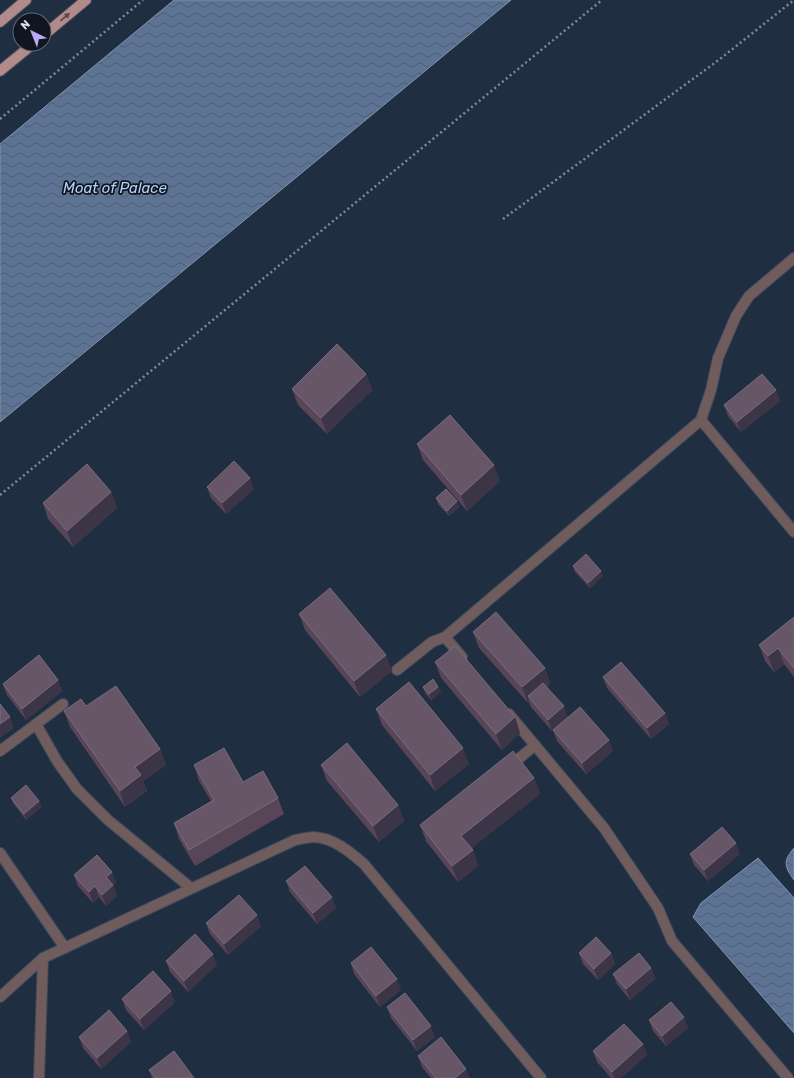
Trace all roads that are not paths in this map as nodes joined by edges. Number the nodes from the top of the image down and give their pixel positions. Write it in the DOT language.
graph roads {
  1 [pos="26,0"];
  2 [pos="86,0"];
  3 [pos="0,22"];
  4 [pos="52,28"];
  5 [pos="23,52"];
  6 [pos="0,71"];
  7 [pos="794,258"];
  8 [pos="700,420"];
  9 [pos="794,532"];
  10 [pos="445,636"];
  11 [pos="470,667"];
  12 [pos="397,670"];
  13 [pos="63,704"];
  14 [pos="505,709"];
  15 [pos="36,724"];
  16 [pos="535,746"];
  17 [pos="0,751"];
  18 [pos="499,774"];
  19 [pos="0,853"];
  20 [pos="191,888"];
  21 [pos="65,948"];
  22 [pos="43,958"];
  23 [pos="0,997"];
  24 [pos="39,1078"];
  25 [pos="541,1078"];
  26 [pos="788,1078"];
  1 -- 3 [label="main road"];
  4 -- 2 [label="main road, one-way"];
  5 -- 6 [label="main road"];
  7 -- 8 [label="street"];
  8 -- 9 [label="street"];
  8 -- 10 [label="street"];
  10 -- 11 [label="street"];
  10 -- 12 [label="street"];
  13 -- 15 [label="street"];
  14 -- 16 [label="street"];
  15 -- 17 [label="street"];
  15 -- 20 [label="street"];
  16 -- 18 [label="street"];
  16 -- 26 [label="street"];
  19 -- 21 [label="street"];
  20 -- 21 [label="street"];
  20 -- 25 [label="street"];
  21 -- 22 [label="street"];
  22 -- 23 [label="street"];
  22 -- 24 [label="street"];
}
